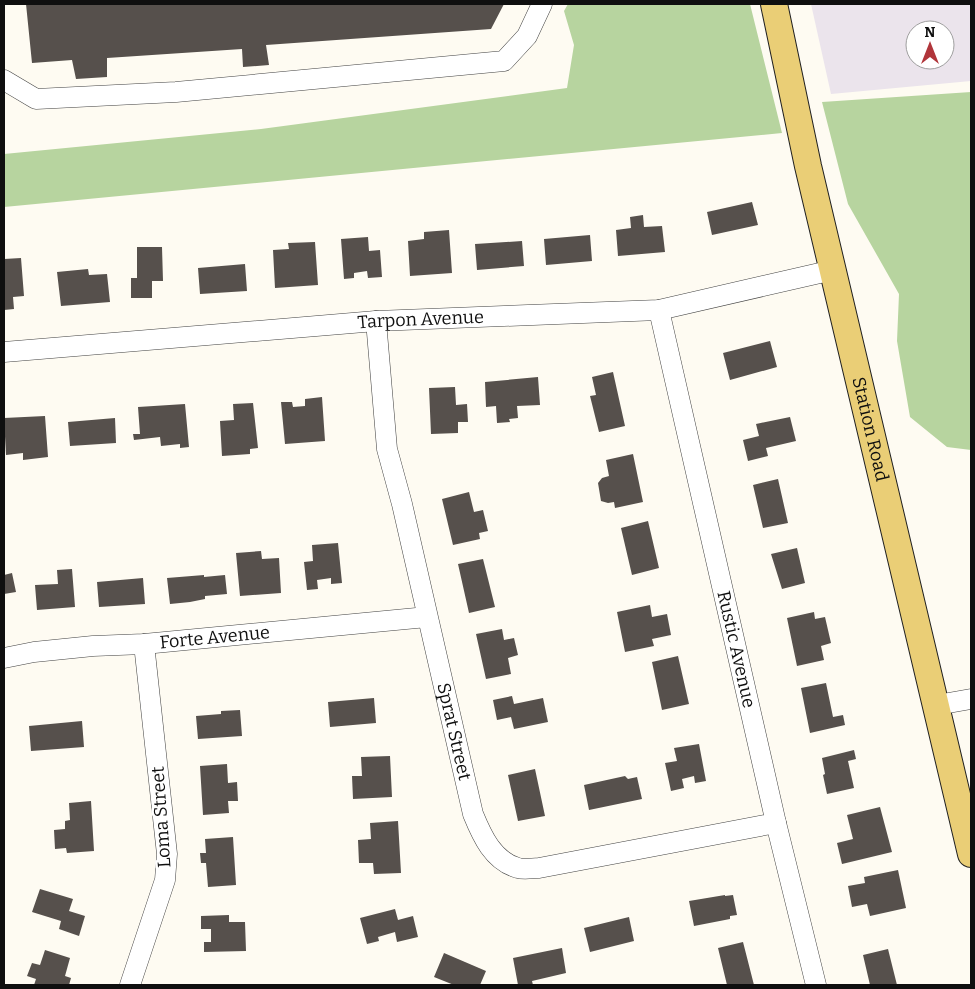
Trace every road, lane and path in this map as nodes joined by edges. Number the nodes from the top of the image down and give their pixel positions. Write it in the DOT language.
graph roads {
  1 [pos="542,4"];
  2 [pos="774,4"];
  3 [pos="4,80"];
  4 [pos="833,270"];
  5 [pos="659,310"];
  6 [pos="376,320"];
  7 [pos="4,352"];
  8 [pos="427,617"];
  9 [pos="144,644"];
  10 [pos="4,658"];
  11 [pos="971,699"];
  12 [pos="936,706"];
  13 [pos="776,823"];
  14 [pos="971,854"];
  15 [pos="130,985"];
  16 [pos="816,985"];
  1 -- 3 [label="street"];
  2 -- 4 [label="main road, Station Road"];
  4 -- 5 [label="street, Tarpon Avenue"];
  4 -- 12 [label="main road, Station Road"];
  5 -- 6 [label="street, Tarpon Avenue"];
  5 -- 13 [label="street, Rustic Avenue"];
  6 -- 7 [label="street, Tarpon Avenue"];
  6 -- 8 [label="street, Sprat Street"];
  8 -- 9 [label="street, Forte Avenue"];
  8 -- 13 [label="street, Sprat Street"];
  9 -- 10 [label="street, Forte Avenue"];
  9 -- 15 [label="street, Loma Street"];
  11 -- 12 [label="street"];
  12 -- 14 [label="main road, Station Road"];
  13 -- 16 [label="street, Rustic Avenue"];
}
